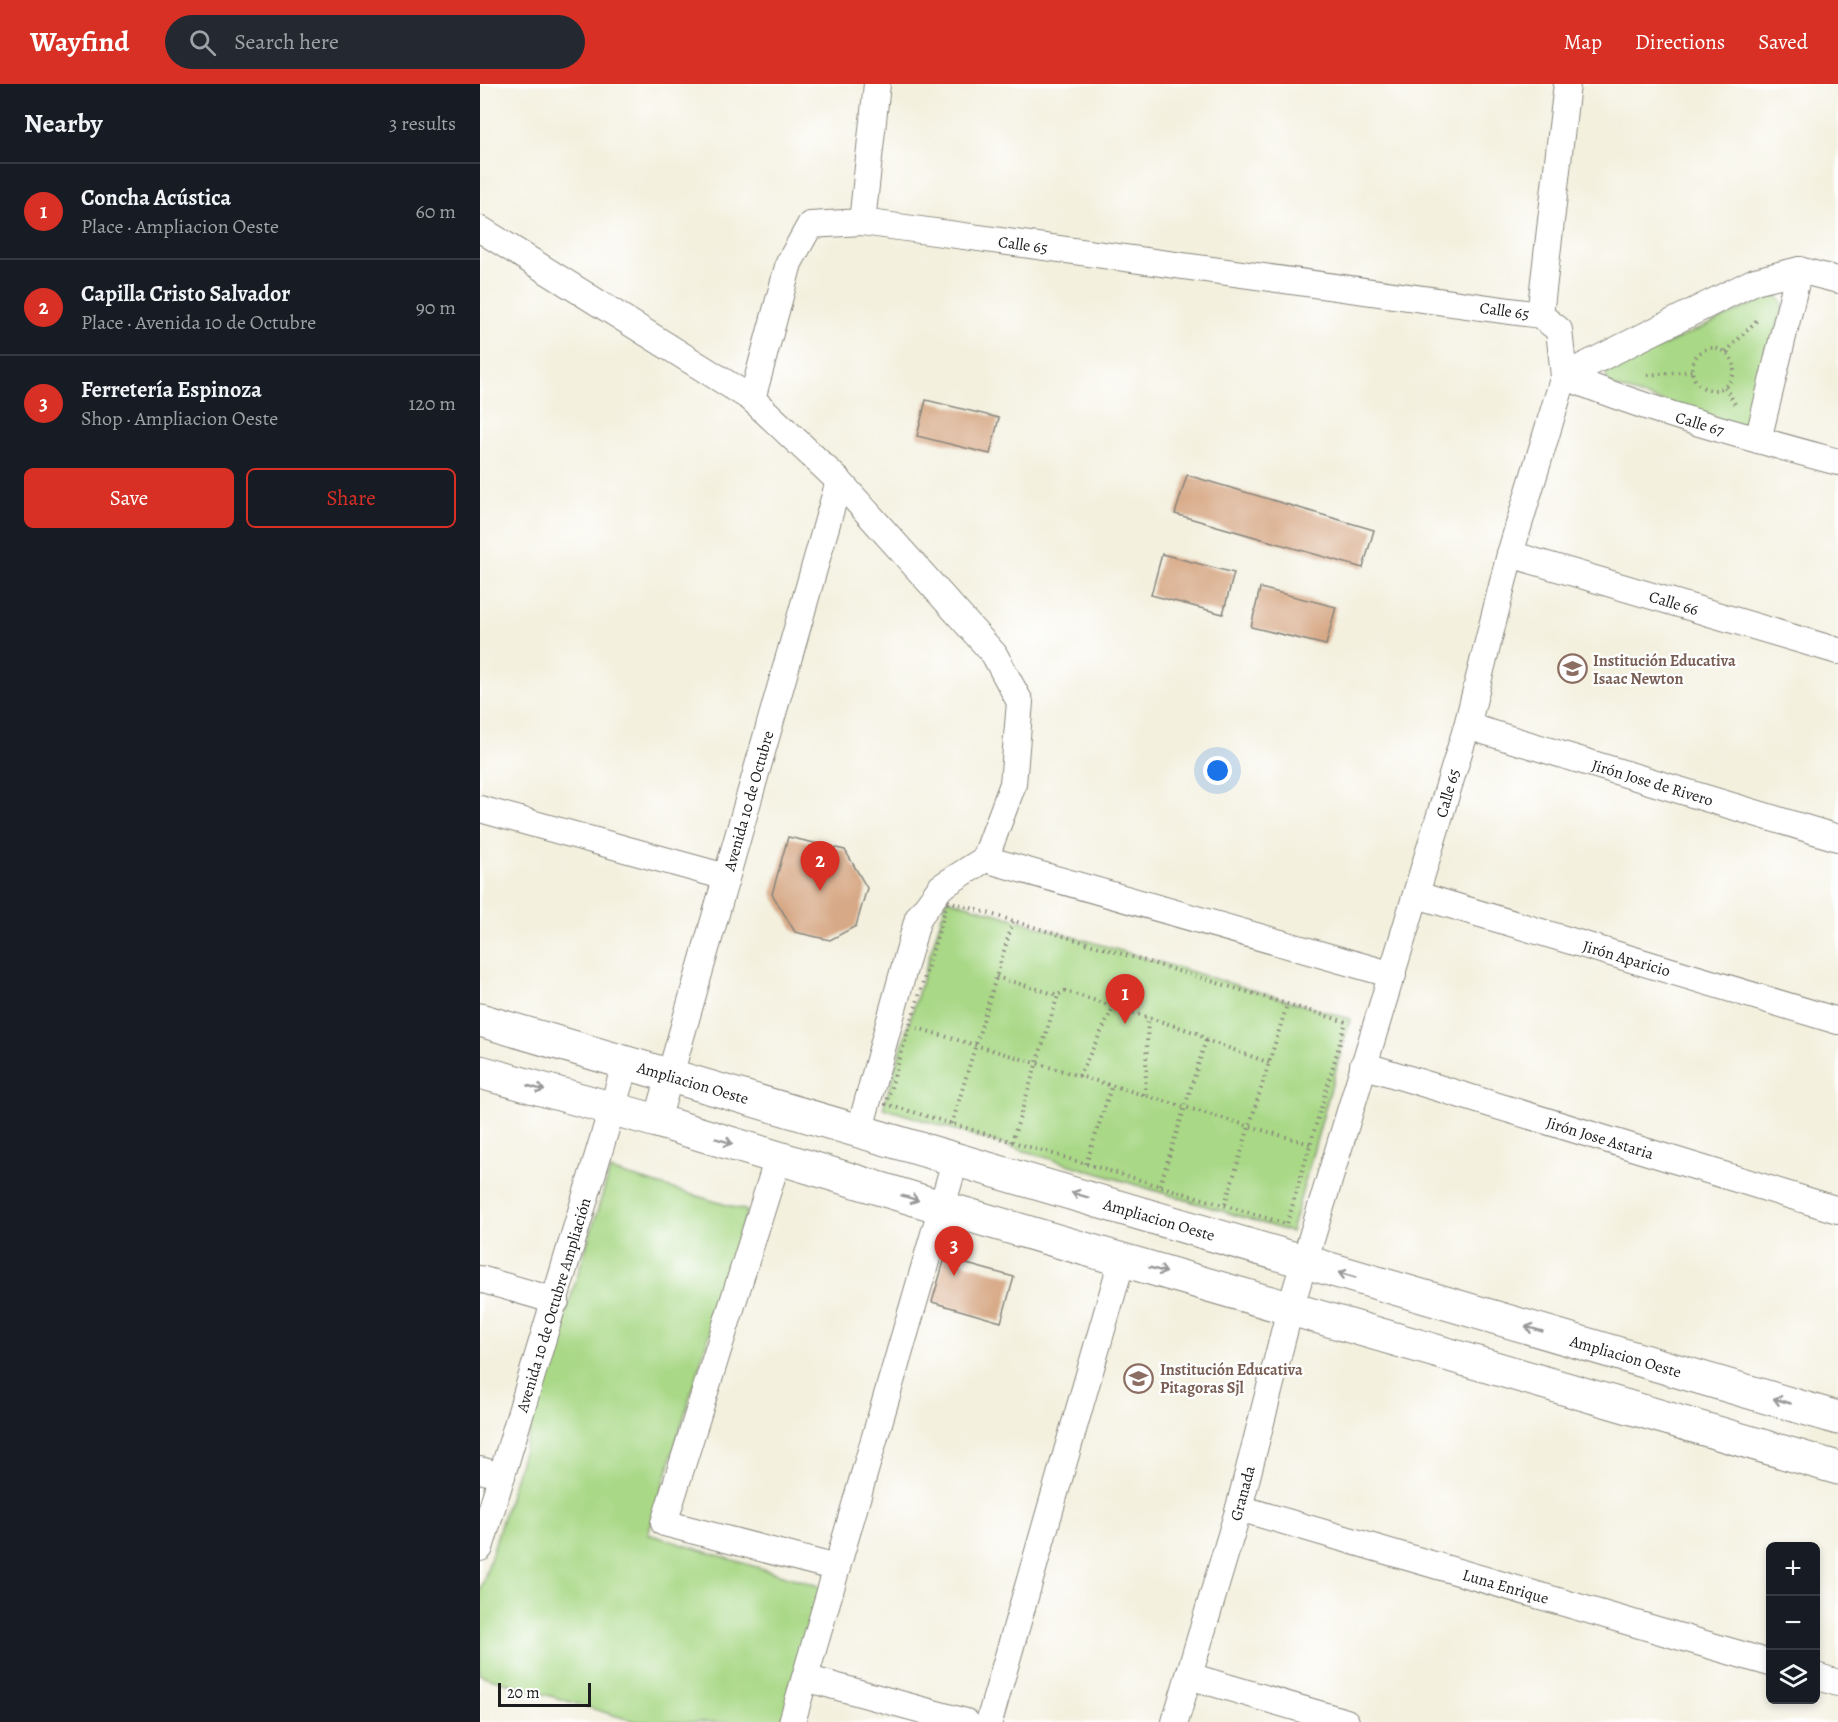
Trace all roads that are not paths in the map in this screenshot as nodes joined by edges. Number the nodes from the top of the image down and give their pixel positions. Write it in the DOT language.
graph roads {
  1 [pos="877,84"];
  2 [pos="1567,84"];
  3 [pos="862,222"];
  4 [pos="480,229"];
  5 [pos="1798,270"];
  6 [pos="1838,280"];
  7 [pos="1540,315"];
  8 [pos="1564,376"];
  9 [pos="752,399"];
  10 [pos="1758,440"];
  11 [pos="1838,462"];
  12 [pos="839,481"];
  13 [pos="1510,554"];
  14 [pos="1838,651"];
  15 [pos="1467,726"];
  16 [pos="480,809"];
  17 [pos="1838,838"];
  18 [pos="985,859"];
  19 [pos="726,877"];
  20 [pos="1417,895"];
  21 [pos="1393,975"];
  22 [pos="480,1020"];
  23 [pos="1838,1021"];
  24 [pos="626,1062"];
  25 [pos="1363,1065"];
  26 [pos="480,1072"];
  27 [pos="669,1074"];
  28 [pos="614,1111"];
  29 [pos="657,1121"];
  30 [pos="860,1129"];
  31 [pos="778,1158"];
  32 [pos="956,1158"];
  33 [pos="944,1208"];
  34 [pos="1838,1210"];
  35 [pos="1122,1260"];
  36 [pos="1305,1262"];
  37 [pos="480,1279"];
  38 [pos="556,1301"];
  39 [pos="1290,1308"];
  40 [pos="1838,1418"];
  41 [pos="1838,1468"];
  42 [pos="491,1473"];
  43 [pos="1239,1508"];
  44 [pos="480,1548"];
  45 [pos="837,1568"];
  46 [pos="1766,1662"];
  47 [pos="1189,1676"];
  48 [pos="805,1678"];
  49 [pos="1820,1678"];
  50 [pos="1838,1683"];
  51 [pos="792,1722"];
  52 [pos="966,1722"];
  53 [pos="989,1722"];
  54 [pos="1175,1722"];
  55 [pos="1346,1722"];
  1 -- 3 [label="street"];
  2 -- 7 [label="street"];
  3 -- 7 [label="street, Calle 65"];
  3 -- 9 [label="street, Calle 65"];
  4 -- 9 [label="street"];
  5 -- 6 [label="street"];
  5 -- 8 [label="street"];
  5 -- 10 [label="street"];
  7 -- 8 [label="street, Calle 65"];
  8 -- 10 [label="street, Calle 67"];
  8 -- 13 [label="street, Calle 65"];
  9 -- 12 [label="street"];
  10 -- 11 [label="street, Calle 67"];
  12 -- 18 [label="street"];
  12 -- 19 [label="street, Avenida 10 de Octubre"];
  13 -- 14 [label="street, Calle 66"];
  13 -- 15 [label="street, Calle 65"];
  15 -- 17 [label="street, Jirón Jose de Rivero"];
  15 -- 20 [label="street, Calle 65"];
  16 -- 19 [label="street"];
  18 -- 21 [label="street"];
  18 -- 30 [label="street"];
  19 -- 27 [label="street, Avenida 10 de Octubre"];
  20 -- 21 [label="street, Calle 65"];
  20 -- 23 [label="street, Jirón Aparicio"];
  21 -- 25 [label="street, Calle 65"];
  22 -- 24 [label="main road, Ampliacion Oeste"];
  24 -- 27 [label="main road, Ampliacion Oeste"];
  24 -- 28 [label="street, Avenida 10 de Octubre Ampliación"];
  25 -- 34 [label="street, Jirón Jose Astaria"];
  25 -- 36 [label="street, Calle 65"];
  26 -- 28 [label="main road, one-way"];
  27 -- 29 [label="street, Avenida 10 de Octubre"];
  27 -- 30 [label="main road, Ampliacion Oeste"];
  28 -- 29 [label="main road"];
  28 -- 38 [label="street, Avenida 10 de Octubre Ampliación"];
  29 -- 31 [label="main road, one-way"];
  30 -- 32 [label="main road, Ampliacion Oeste"];
  31 -- 33 [label="main road, one-way"];
  31 -- 45 [label="street"];
  32 -- 33 [label="street"];
  36 -- 32 [label="main road, Ampliacion Oeste, one-way"];
  33 -- 35 [label="main road"];
  33 -- 45 [label="street"];
  35 -- 39 [label="main road, one-way"];
  35 -- 53 [label="street"];
  36 -- 39 [label="street, Granada"];
  40 -- 36 [label="main road, Ampliacion Oeste, one-way"];
  37 -- 38 [label="street"];
  38 -- 42 [label="street, Avenida 10 de Octubre Ampliación"];
  39 -- 41 [label="main road"];
  39 -- 43 [label="street, Granada"];
  42 -- 44 [label="street, Avenida 10 de Octubre Ampliación"];
  43 -- 46 [label="street, Luna Enrique"];
  43 -- 47 [label="street, Granada"];
  45 -- 48 [label="street"];
  47 -- 54 [label="street, Granada"];
  47 -- 55 [label="street"];
  48 -- 51 [label="street"];
  48 -- 52 [label="street"];
  49 -- 50 [label="street"];
}
